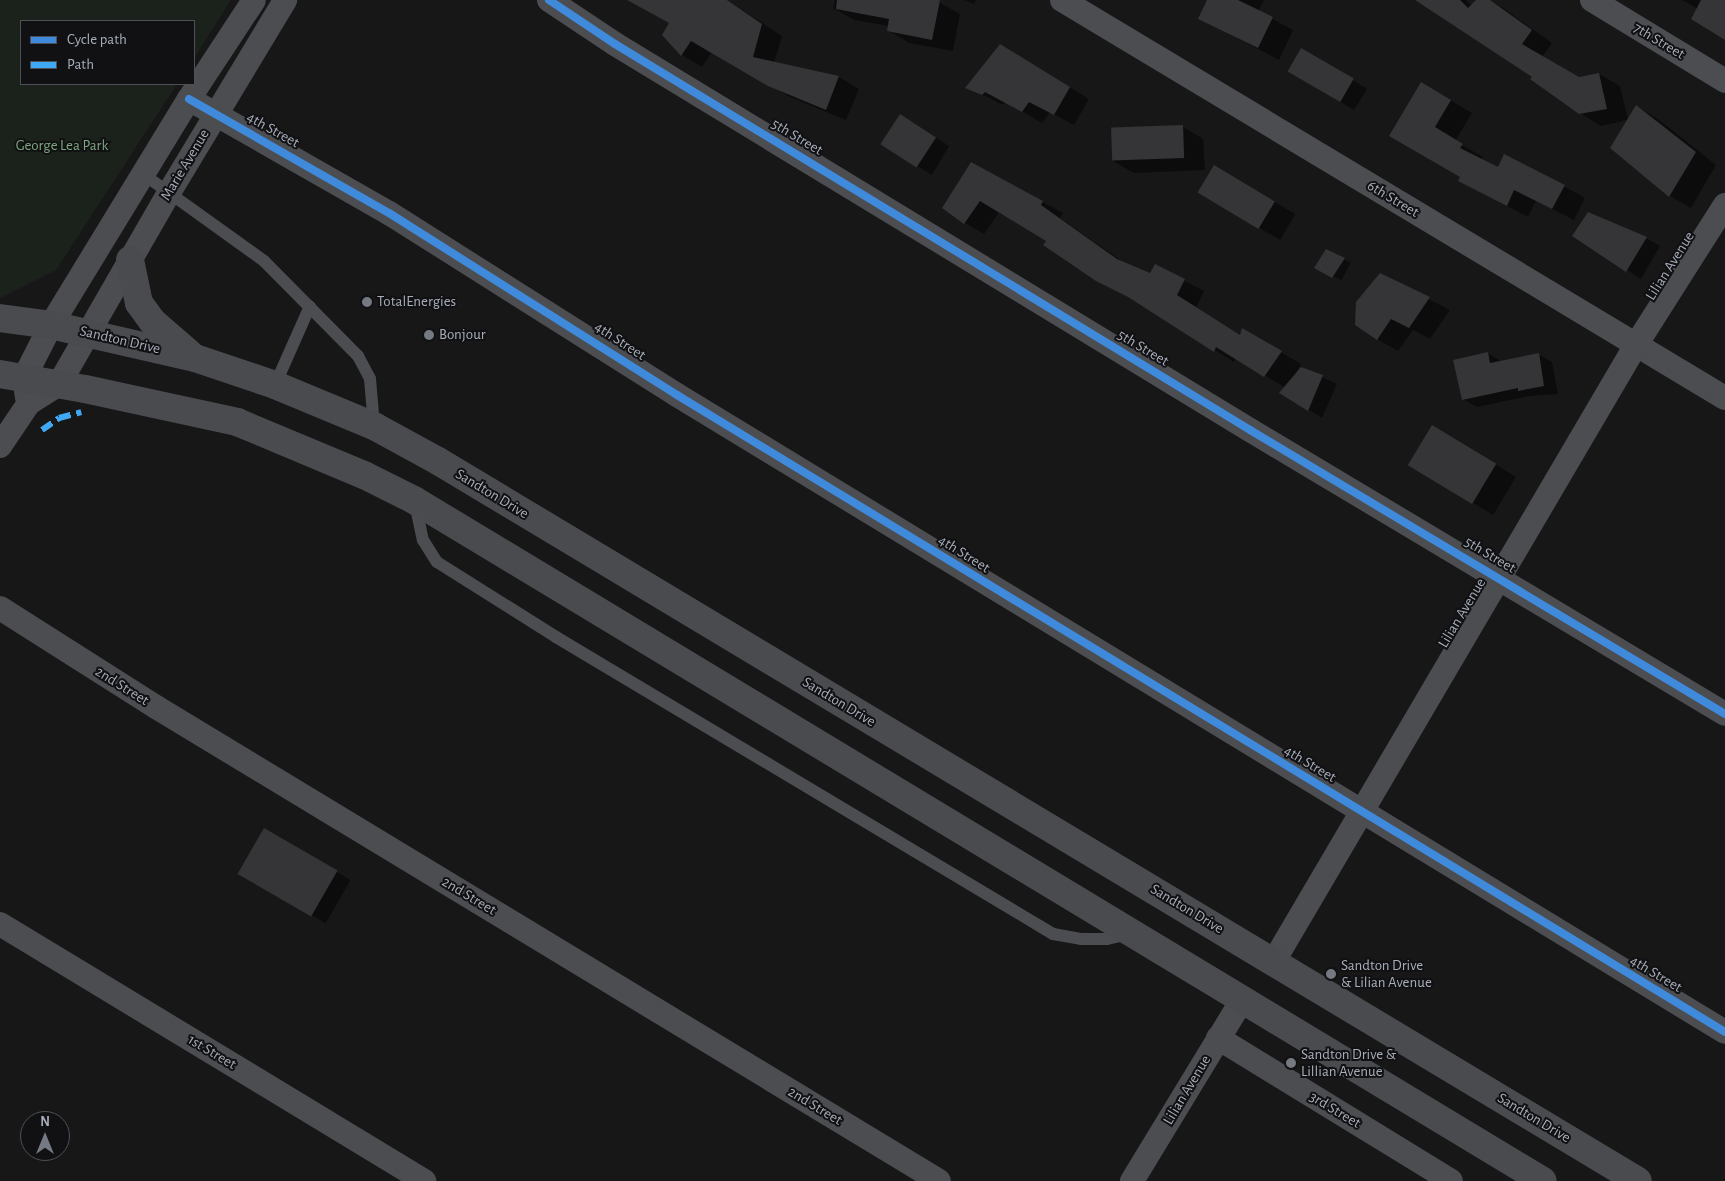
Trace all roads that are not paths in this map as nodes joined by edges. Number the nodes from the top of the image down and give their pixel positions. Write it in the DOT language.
graph roads {
  1 [pos="254,0"];
  2 [pos="285,0"];
  3 [pos="549,0"];
  4 [pos="1062,0"];
  5 [pos="1592,0"];
  6 [pos="1725,81"];
  7 [pos="189,99"];
  8 [pos="216,114"];
  9 [pos="143,174"];
  10 [pos="170,191"];
  11 [pos="1725,205"];
  12 [pos="130,260"];
  13 [pos="310,306"];
  14 [pos="0,318"];
  15 [pos="51,325"];
  16 [pos="88,332"];
  17 [pos="1636,345"];
  18 [pos="195,358"];
  19 [pos="59,384"];
  20 [pos="17,385"];
  21 [pos="275,385"];
  22 [pos="1725,398"];
  23 [pos="374,426"];
  24 [pos="0,446"];
  25 [pos="414,500"];
  26 [pos="1500,577"];
  27 [pos="0,608"];
  28 [pos="1725,714"];
  29 [pos="1361,811"];
  30 [pos="0,924"];
  31 [pos="1130,933"];
  32 [pos="1274,961"];
  33 [pos="1242,1000"];
  34 [pos="1725,1032"];
  35 [pos="1218,1038"];
  36 [pos="424,1181"];
  37 [pos="939,1181"];
  38 [pos="1132,1181"];
  39 [pos="1451,1181"];
  40 [pos="1543,1181"];
  41 [pos="1638,1181"];
  1 -- 7 [label="street, Marie Avenue"];
  2 -- 8 [label="street, Marie Avenue"];
  3 -- 26 [label="street, 5th Street"];
  4 -- 17 [label="street, 6th Street"];
  5 -- 6 [label="street, 7th Street"];
  7 -- 8 [label="street, 4th Street"];
  7 -- 9 [label="street, Marie Avenue"];
  8 -- 10 [label="street, Marie Avenue"];
  8 -- 29 [label="street, 4th Street"];
  9 -- 10 [label="lane"];
  9 -- 15 [label="street, Marie Avenue"];
  10 -- 12 [label="street, Marie Avenue"];
  10 -- 13 [label="lane"];
  11 -- 17 [label="street, Lilian Avenue"];
  12 -- 16 [label="street, Marie Avenue"];
  12 -- 18 [label="main road"];
  13 -- 21 [label="lane"];
  13 -- 23 [label="lane"];
  14 -- 15 [label="main road, Sandton Drive"];
  15 -- 16 [label="main road, Sandton Drive"];
  15 -- 20 [label="street, Marie Avenue"];
  16 -- 18 [label="main road, Sandton Drive"];
  16 -- 19 [label="street, Marie Avenue"];
  17 -- 22 [label="street, 6th Street"];
  17 -- 26 [label="street, Lilian Avenue"];
  18 -- 21 [label="main road, Sandton Drive"];
  19 -- 20 [label="main road"];
  19 -- 25 [label="main road"];
  20 -- 24 [label="street"];
  21 -- 23 [label="main road, Sandton Drive"];
  23 -- 32 [label="main road, Sandton Drive"];
  25 -- 31 [label="main road"];
  25 -- 31 [label="lane"];
  26 -- 28 [label="street, 5th Street"];
  26 -- 29 [label="street, Lilian Avenue"];
  27 -- 37 [label="street, 2nd Street"];
  29 -- 32 [label="street, Lilian Avenue"];
  29 -- 34 [label="street, 4th Street"];
  30 -- 36 [label="street, 1st Street"];
  31 -- 33 [label="main road"];
  32 -- 41 [label="main road, Sandton Drive"];
  33 -- 35 [label="street, Lilian Avenue"];
  33 -- 40 [label="main road"];
  35 -- 38 [label="street, Lilian Avenue"];
  35 -- 39 [label="street, 3rd Street"];
}
